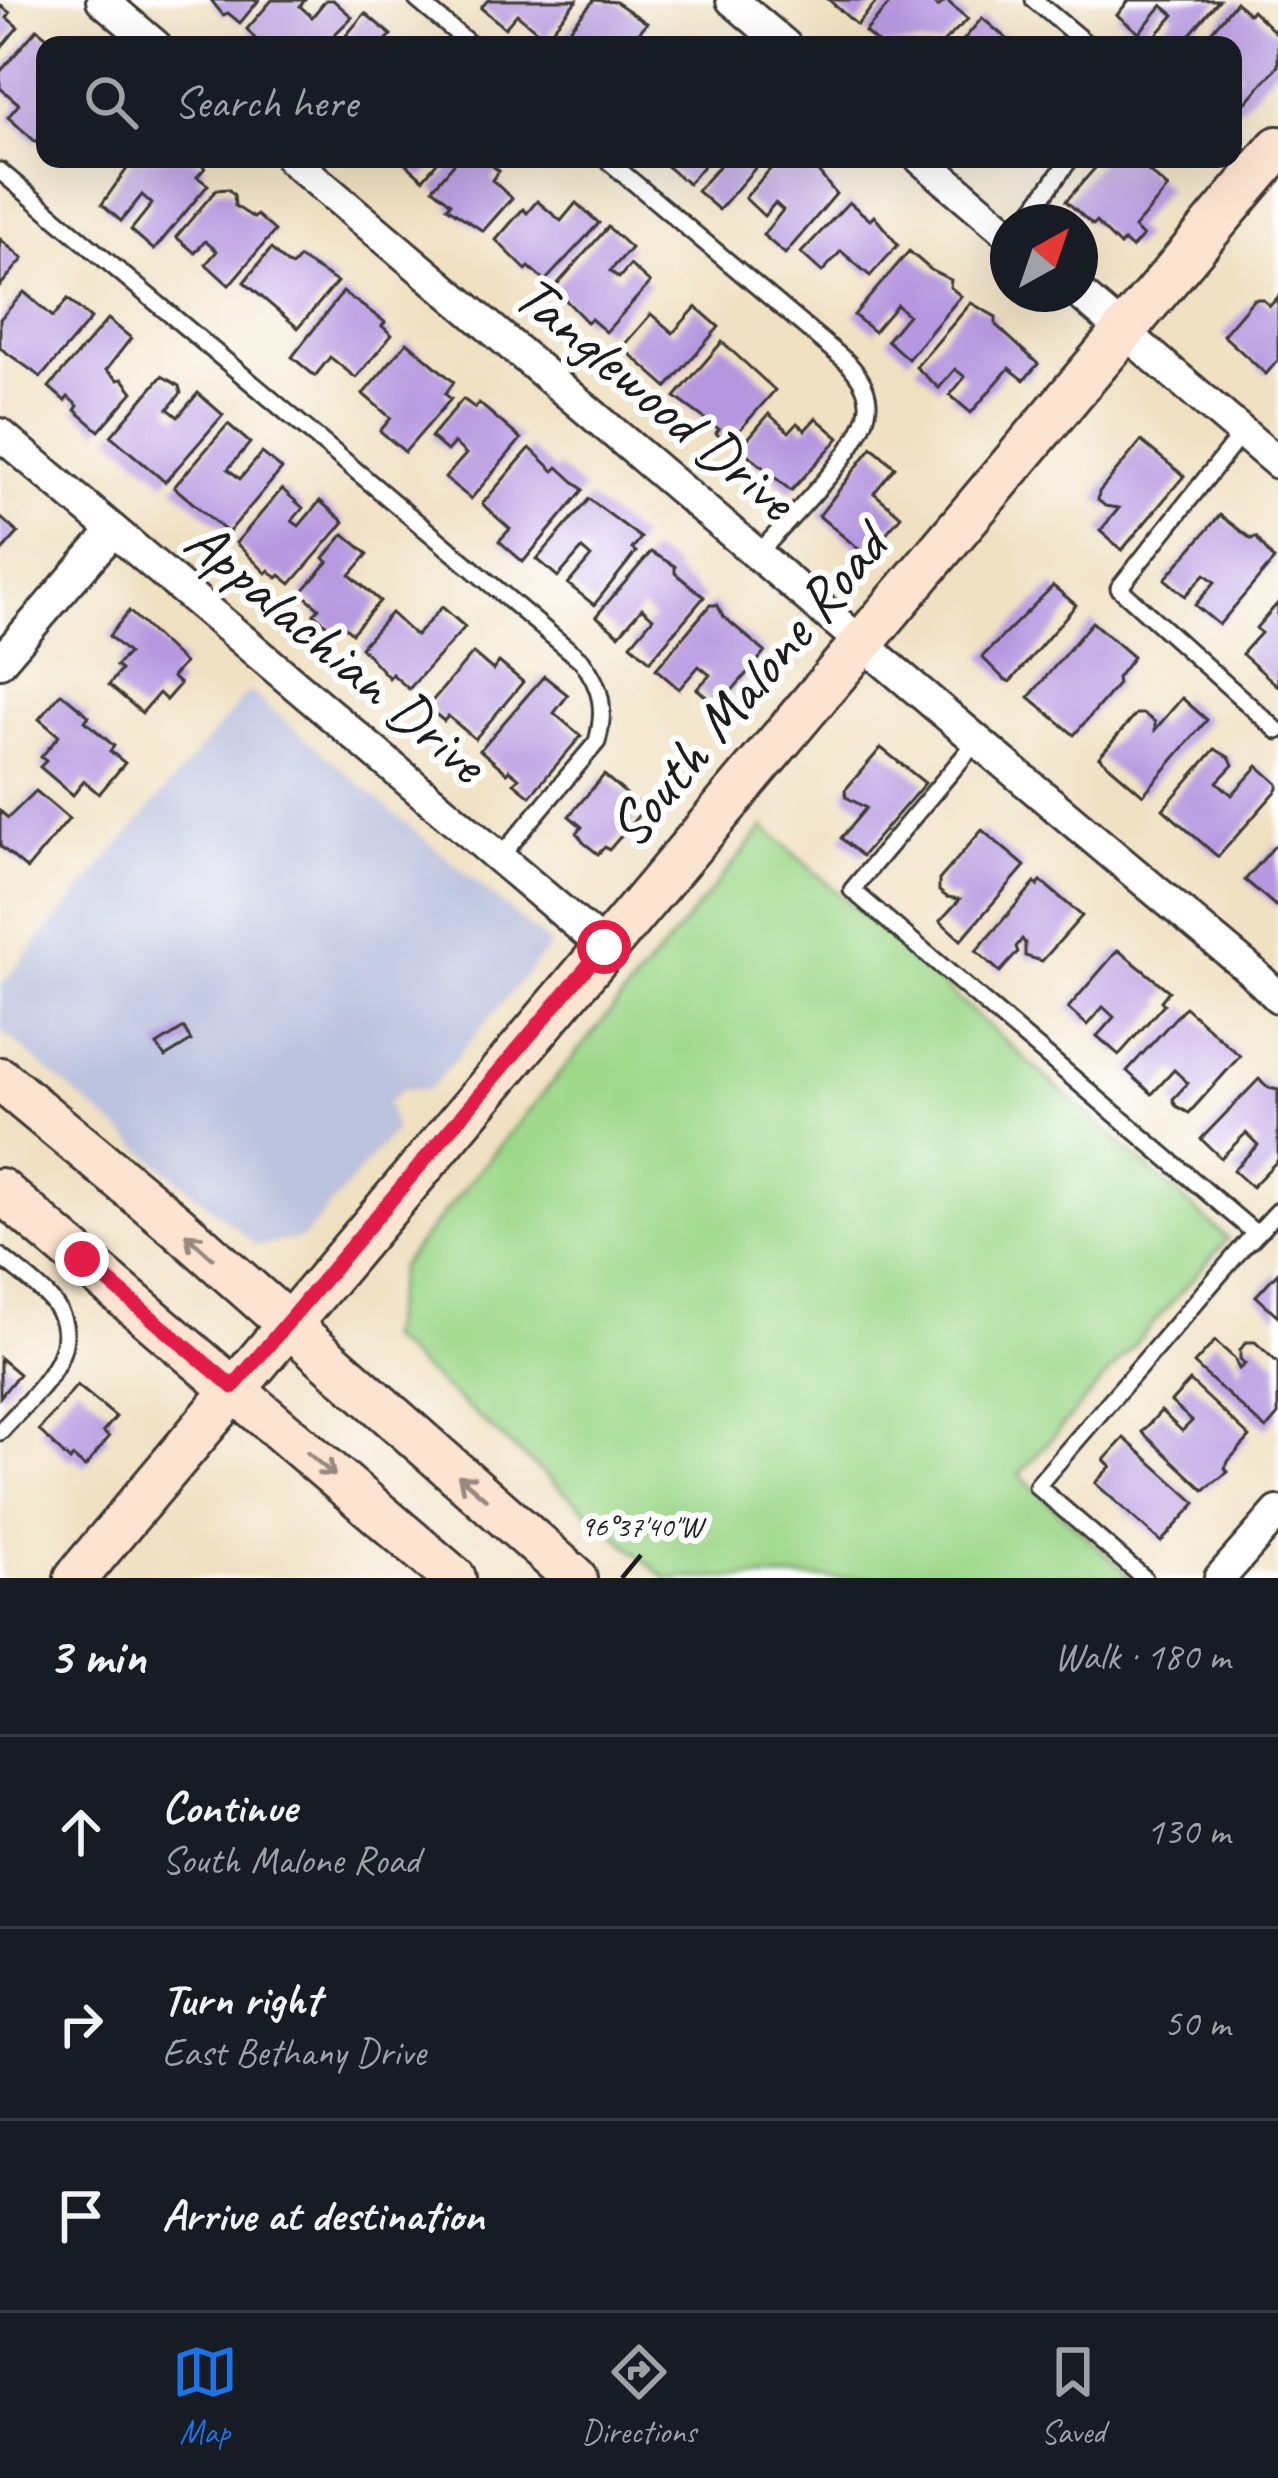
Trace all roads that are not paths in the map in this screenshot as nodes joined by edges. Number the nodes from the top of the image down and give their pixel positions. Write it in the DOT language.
graph roads {
  1 [pos="102,0"];
  2 [pos="417,0"];
  3 [pos="732,0"];
  4 [pos="1034,0"];
  5 [pos="144,36"];
  6 [pos="460,36"];
  7 [pos="774,36"];
  8 [pos="1077,36"];
  9 [pos="1278,148"];
  10 [pos="302,168"];
  11 [pos="617,168"];
  12 [pos="931,168"];
  13 [pos="1063,168"];
  14 [pos="0,171"];
  15 [pos="1037,204"];
  16 [pos="990,217"];
  17 [pos="1098,308"];
  18 [pos="1124,330"];
  19 [pos="1243,433"];
  20 [pos="0,434"];
  21 [pos="1278,463"];
  22 [pos="113,530"];
  23 [pos="759,553"];
  24 [pos="862,640"];
  25 [pos="0,662"];
  26 [pos="1278,731"];
  27 [pos="976,742"];
  28 [pos="499,858"];
  29 [pos="604,947"];
  30 [pos="1278,997"];
  31 [pos="0,1079"];
  32 [pos="0,1190"];
  33 [pos="1278,1211"];
  34 [pos="1243,1249"];
  35 [pos="0,1256"];
  36 [pos="286,1324"];
  37 [pos="233,1387"];
  38 [pos="0,1432"];
  39 [pos="1278,1512"];
  40 [pos="76,1578"];
  41 [pos="454,1578"];
  42 [pos="575,1578"];
  43 [pos="1144,1578"];
  44 [pos="1220,1578"];
  1 -- 5 [label="street"];
  2 -- 6 [label="lane"];
  3 -- 7 [label="street"];
  4 -- 8 [label="lane"];
  9 -- 18 [label="street, South Malone Road"];
  10 -- 23 [label="street, Tanglewood Drive"];
  11 -- 23 [label="lane"];
  12 -- 16 [label="street"];
  13 -- 15 [label="lane"];
  14 -- 28 [label="lane"];
  17 -- 18 [label="street"];
  18 -- 19 [label="street"];
  18 -- 24 [label="street, South Malone Road"];
  19 -- 21 [label="street"];
  19 -- 26 [label="lane"];
  20 -- 22 [label="street, Appalachian Drive"];
  22 -- 25 [label="street"];
  22 -- 28 [label="street, Appalachian Drive"];
  23 -- 24 [label="street, Tanglewood Drive"];
  24 -- 27 [label="street, Tanglewood Drive"];
  24 -- 29 [label="street, South Malone Road"];
  27 -- 30 [label="street, Tanglewood Drive"];
  27 -- 34 [label="lane"];
  28 -- 29 [label="street, Appalachian Drive"];
  29 -- 36 [label="street, South Malone Road"];
  36 -- 31 [label="street, one-way"];
  32 -- 37 [label="street"];
  33 -- 34 [label="lane"];
  34 -- 43 [label="lane"];
  35 -- 38 [label="lane"];
  36 -- 37 [label="street, South Malone Road"];
  42 -- 36 [label="street, one-way"];
  37 -- 40 [label="street, South Malone Road"];
  37 -- 41 [label="street, one-way"];
  39 -- 44 [label="street"];
}
